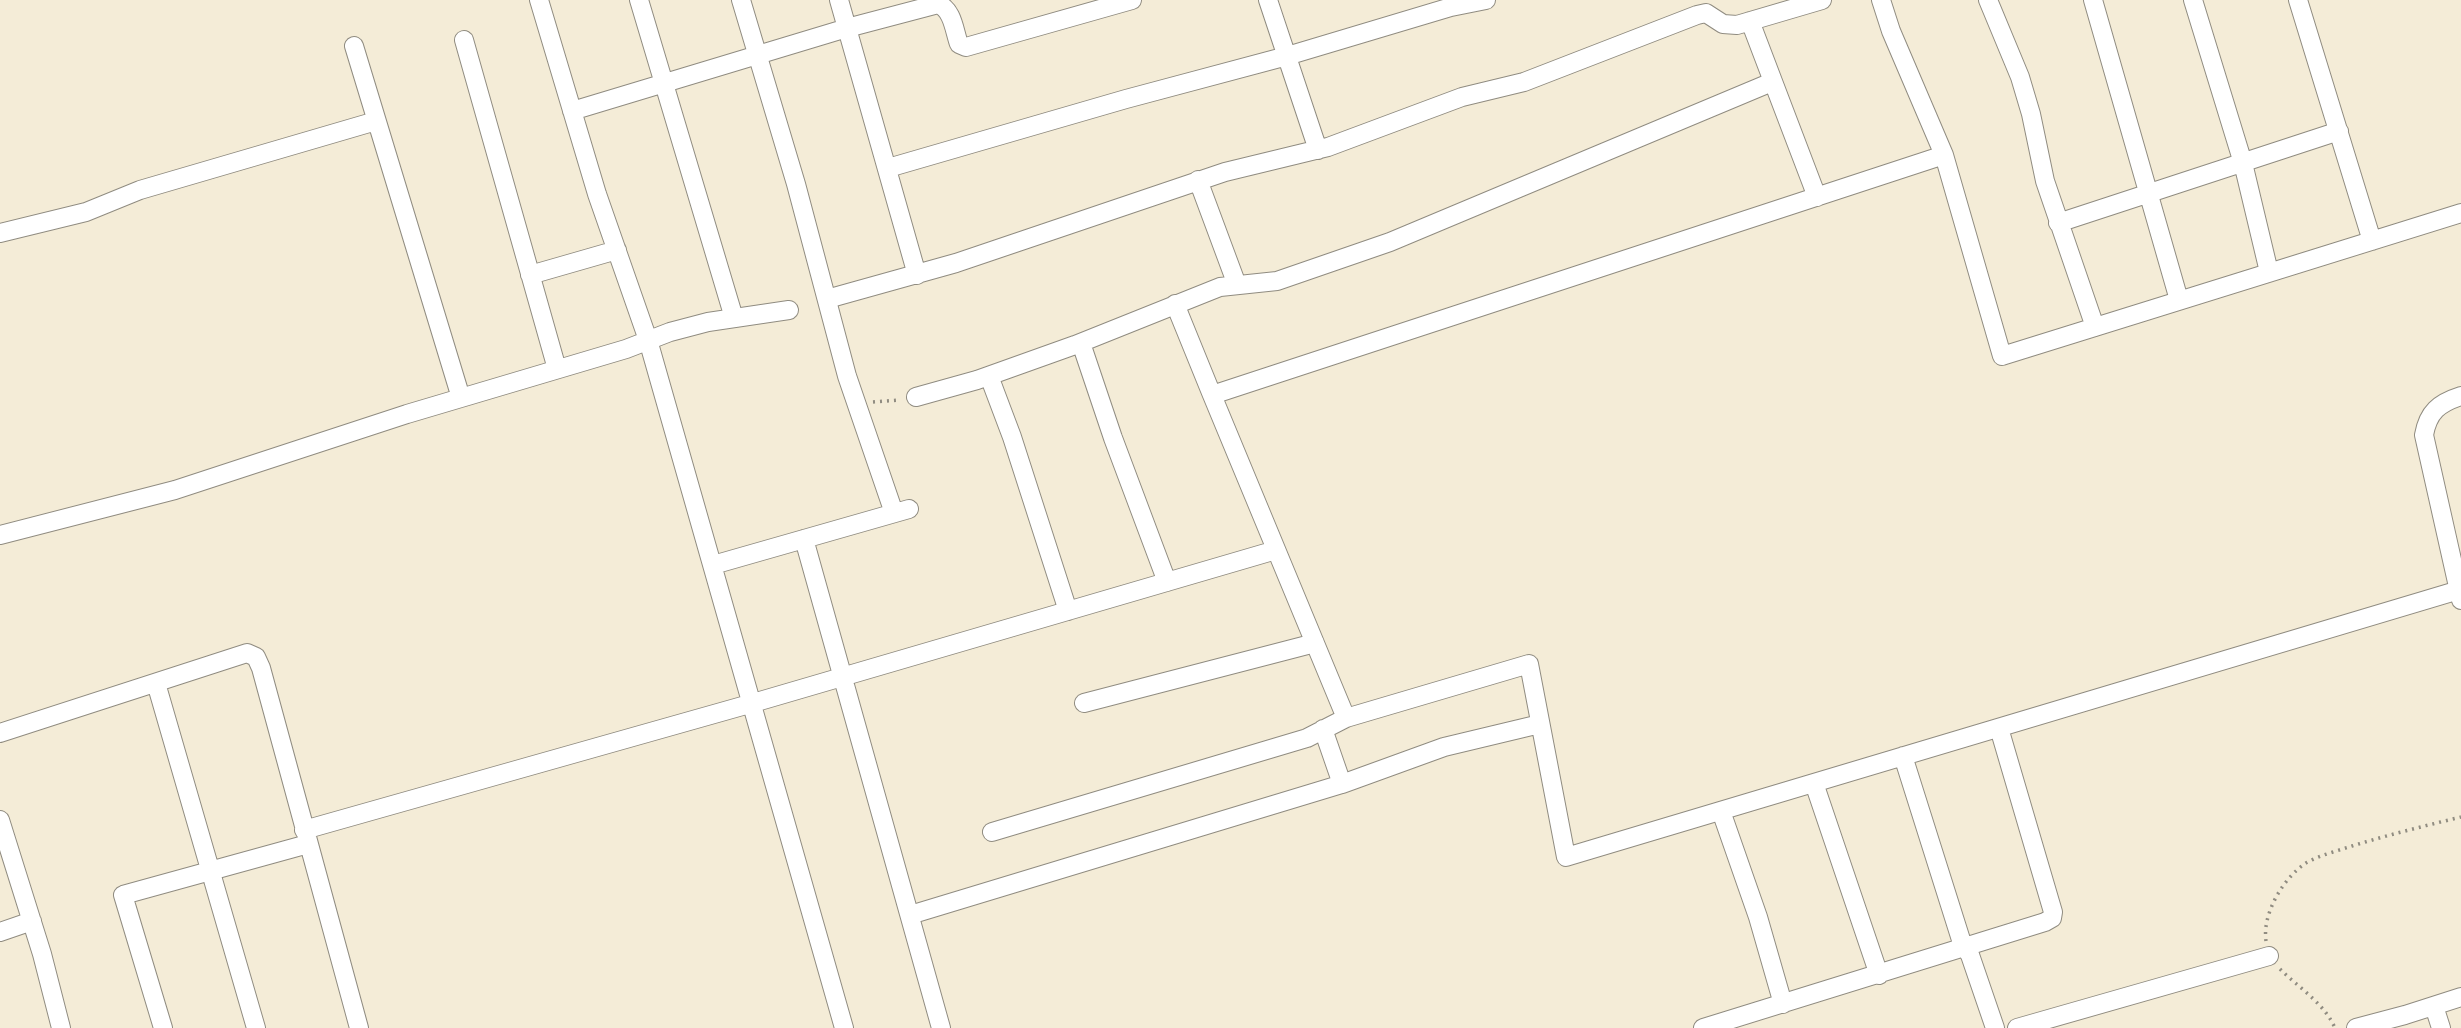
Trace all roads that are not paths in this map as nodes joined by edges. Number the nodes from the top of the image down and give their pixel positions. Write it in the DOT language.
graph roads {
  1 [pos="539,0"];
  2 [pos="639,0"];
  3 [pos="741,0"];
  4 [pos="839,0"];
  5 [pos="1132,0"];
  6 [pos="1268,0"];
  7 [pos="1486,0"];
  8 [pos="1822,0"];
  9 [pos="1881,0"];
  10 [pos="1988,0"];
  11 [pos="2093,0"];
  12 [pos="2193,0"];
  13 [pos="2298,0"];
  14 [pos="1751,21"];
  15 [pos="847,28"];
  16 [pos="464,40"];
  17 [pos="354,46"];
  18 [pos="758,56"];
  19 [pos="1287,57"];
  20 [pos="1772,82"];
  21 [pos="664,84"];
  22 [pos="572,111"];
  23 [pos="376,121"];
  24 [pos="2339,131"];
  25 [pos="1318,150"];
  26 [pos="1944,155"];
  27 [pos="2243,163"];
  28 [pos="888,168"];
  29 [pos="1198,180"];
  30 [pos="2148,193"];
  31 [pos="1817,197"];
  32 [pos="2461,213"];
  33 [pos="2058,223"];
  34 [pos="0,233"];
  35 [pos="2372,240"];
  36 [pos="617,250"];
  37 [pos="2269,272"];
  38 [pos="530,275"];
  39 [pos="917,275"];
  40 [pos="1237,285"];
  41 [pos="827,299"];
  42 [pos="2179,300"];
  43 [pos="1175,304"];
  44 [pos="789,310"];
  45 [pos="734,318"];
  46 [pos="2095,327"];
  47 [pos="648,340"];
  48 [pos="1081,343"];
  49 [pos="557,369"];
  50 [pos="989,376"];
  51 [pos="1212,394"];
  52 [pos="2461,396"];
  53 [pos="916,397"];
  54 [pos="461,398"];
  55 [pos="0,535"];
  56 [pos="804,538"];
  57 [pos="1276,550"];
  58 [pos="713,565"];
  59 [pos="1167,582"];
  60 [pos="2460,595"];
  61 [pos="1068,611"];
  62 [pos="1315,643"];
  63 [pos="842,677"];
  64 [pos="156,683"];
  65 [pos="753,703"];
  66 [pos="1084,703"];
  67 [pos="1346,718"];
  68 [pos="1539,724"];
  69 [pos="1999,728"];
  70 [pos="1323,729"];
  71 [pos="0,733"];
  72 [pos="1903,756"];
  73 [pos="1814,783"];
  74 [pos="1342,784"];
  75 [pos="1721,811"];
  76 [pos="0,820"];
  77 [pos="992,832"];
  78 [pos="306,837"];
  79 [pos="210,871"];
  80 [pos="910,915"];
  81 [pos="32,922"];
  82 [pos="0,932"];
  83 [pos="1965,948"];
  84 [pos="2269,956"];
  85 [pos="1879,975"];
  86 [pos="2461,997"];
  87 [pos="1783,1004"];
  88 [pos="2434,1006"];
  89 [pos="61,1028"];
  90 [pos="163,1028"];
  91 [pos="256,1028"];
  92 [pos="359,1028"];
  93 [pos="844,1028"];
  94 [pos="942,1028"];
  95 [pos="1703,1028"];
  96 [pos="1995,1028"];
  97 [pos="2017,1028"];
  98 [pos="2356,1028"];
  99 [pos="2441,1028"];
  1 -- 22 [label="street"];
  2 -- 21 [label="street"];
  3 -- 18 [label="street"];
  4 -- 15 [label="street"];
  5 -- 15 [label="street"];
  6 -- 19 [label="street"];
  7 -- 19 [label="street"];
  8 -- 14 [label="street"];
  9 -- 26 [label="street"];
  10 -- 33 [label="street"];
  11 -- 30 [label="street"];
  12 -- 27 [label="street"];
  13 -- 24 [label="street"];
  14 -- 20 [label="street"];
  14 -- 25 [label="street"];
  15 -- 18 [label="street"];
  15 -- 28 [label="street"];
  16 -- 38 [label="street"];
  17 -- 23 [label="street"];
  18 -- 21 [label="street"];
  18 -- 41 [label="street"];
  19 -- 25 [label="street"];
  19 -- 28 [label="street"];
  20 -- 31 [label="street"];
  20 -- 40 [label="street"];
  21 -- 22 [label="street"];
  21 -- 45 [label="street"];
  22 -- 36 [label="street"];
  23 -- 34 [label="street"];
  23 -- 54 [label="street"];
  24 -- 27 [label="street"];
  24 -- 35 [label="street"];
  25 -- 29 [label="street"];
  26 -- 31 [label="street"];
  26 -- 46 [label="street"];
  27 -- 30 [label="street"];
  27 -- 37 [label="street"];
  28 -- 39 [label="street"];
  29 -- 39 [label="street"];
  29 -- 40 [label="street"];
  30 -- 33 [label="street"];
  30 -- 42 [label="street"];
  31 -- 51 [label="street"];
  32 -- 35 [label="street"];
  33 -- 46 [label="street"];
  35 -- 37 [label="street"];
  36 -- 38 [label="street"];
  36 -- 47 [label="street"];
  37 -- 42 [label="street"];
  38 -- 49 [label="street"];
  39 -- 41 [label="street"];
  40 -- 43 [label="street"];
  41 -- 56 [label="street"];
  42 -- 46 [label="street"];
  43 -- 48 [label="street"];
  43 -- 51 [label="street"];
  44 -- 45 [label="street"];
  45 -- 47 [label="street"];
  47 -- 49 [label="street"];
  47 -- 58 [label="street"];
  48 -- 50 [label="street"];
  48 -- 59 [label="street"];
  49 -- 54 [label="street"];
  50 -- 53 [label="street"];
  50 -- 61 [label="street"];
  51 -- 57 [label="street"];
  52 -- 60 [label="street"];
  54 -- 55 [label="street"];
  56 -- 58 [label="street"];
  56 -- 63 [label="street"];
  57 -- 59 [label="street"];
  57 -- 62 [label="street"];
  58 -- 65 [label="street"];
  59 -- 61 [label="street"];
  60 -- 69 [label="street"];
  61 -- 63 [label="street"];
  62 -- 66 [label="street"];
  62 -- 67 [label="street"];
  63 -- 65 [label="street"];
  63 -- 80 [label="street"];
  64 -- 71 [label="street"];
  64 -- 78 [label="street"];
  64 -- 79 [label="street"];
  65 -- 78 [label="street"];
  65 -- 93 [label="street"];
  67 -- 68 [label="street"];
  67 -- 70 [label="street"];
  68 -- 74 [label="street"];
  68 -- 75 [label="street"];
  69 -- 72 [label="street"];
  69 -- 83 [label="street"];
  70 -- 74 [label="street"];
  70 -- 77 [label="street"];
  72 -- 73 [label="street"];
  72 -- 83 [label="street"];
  73 -- 75 [label="street"];
  73 -- 85 [label="street"];
  74 -- 80 [label="street"];
  75 -- 87 [label="street"];
  76 -- 81 [label="street"];
  78 -- 79 [label="street"];
  78 -- 92 [label="street"];
  79 -- 90 [label="street"];
  79 -- 91 [label="street"];
  80 -- 94 [label="street"];
  81 -- 82 [label="street"];
  81 -- 89 [label="street"];
  83 -- 85 [label="street"];
  83 -- 96 [label="street"];
  84 -- 97 [label="street"];
  85 -- 87 [label="street"];
  86 -- 88 [label="street"];
  87 -- 95 [label="street"];
  88 -- 98 [label="street"];
  88 -- 99 [label="street"];
}
